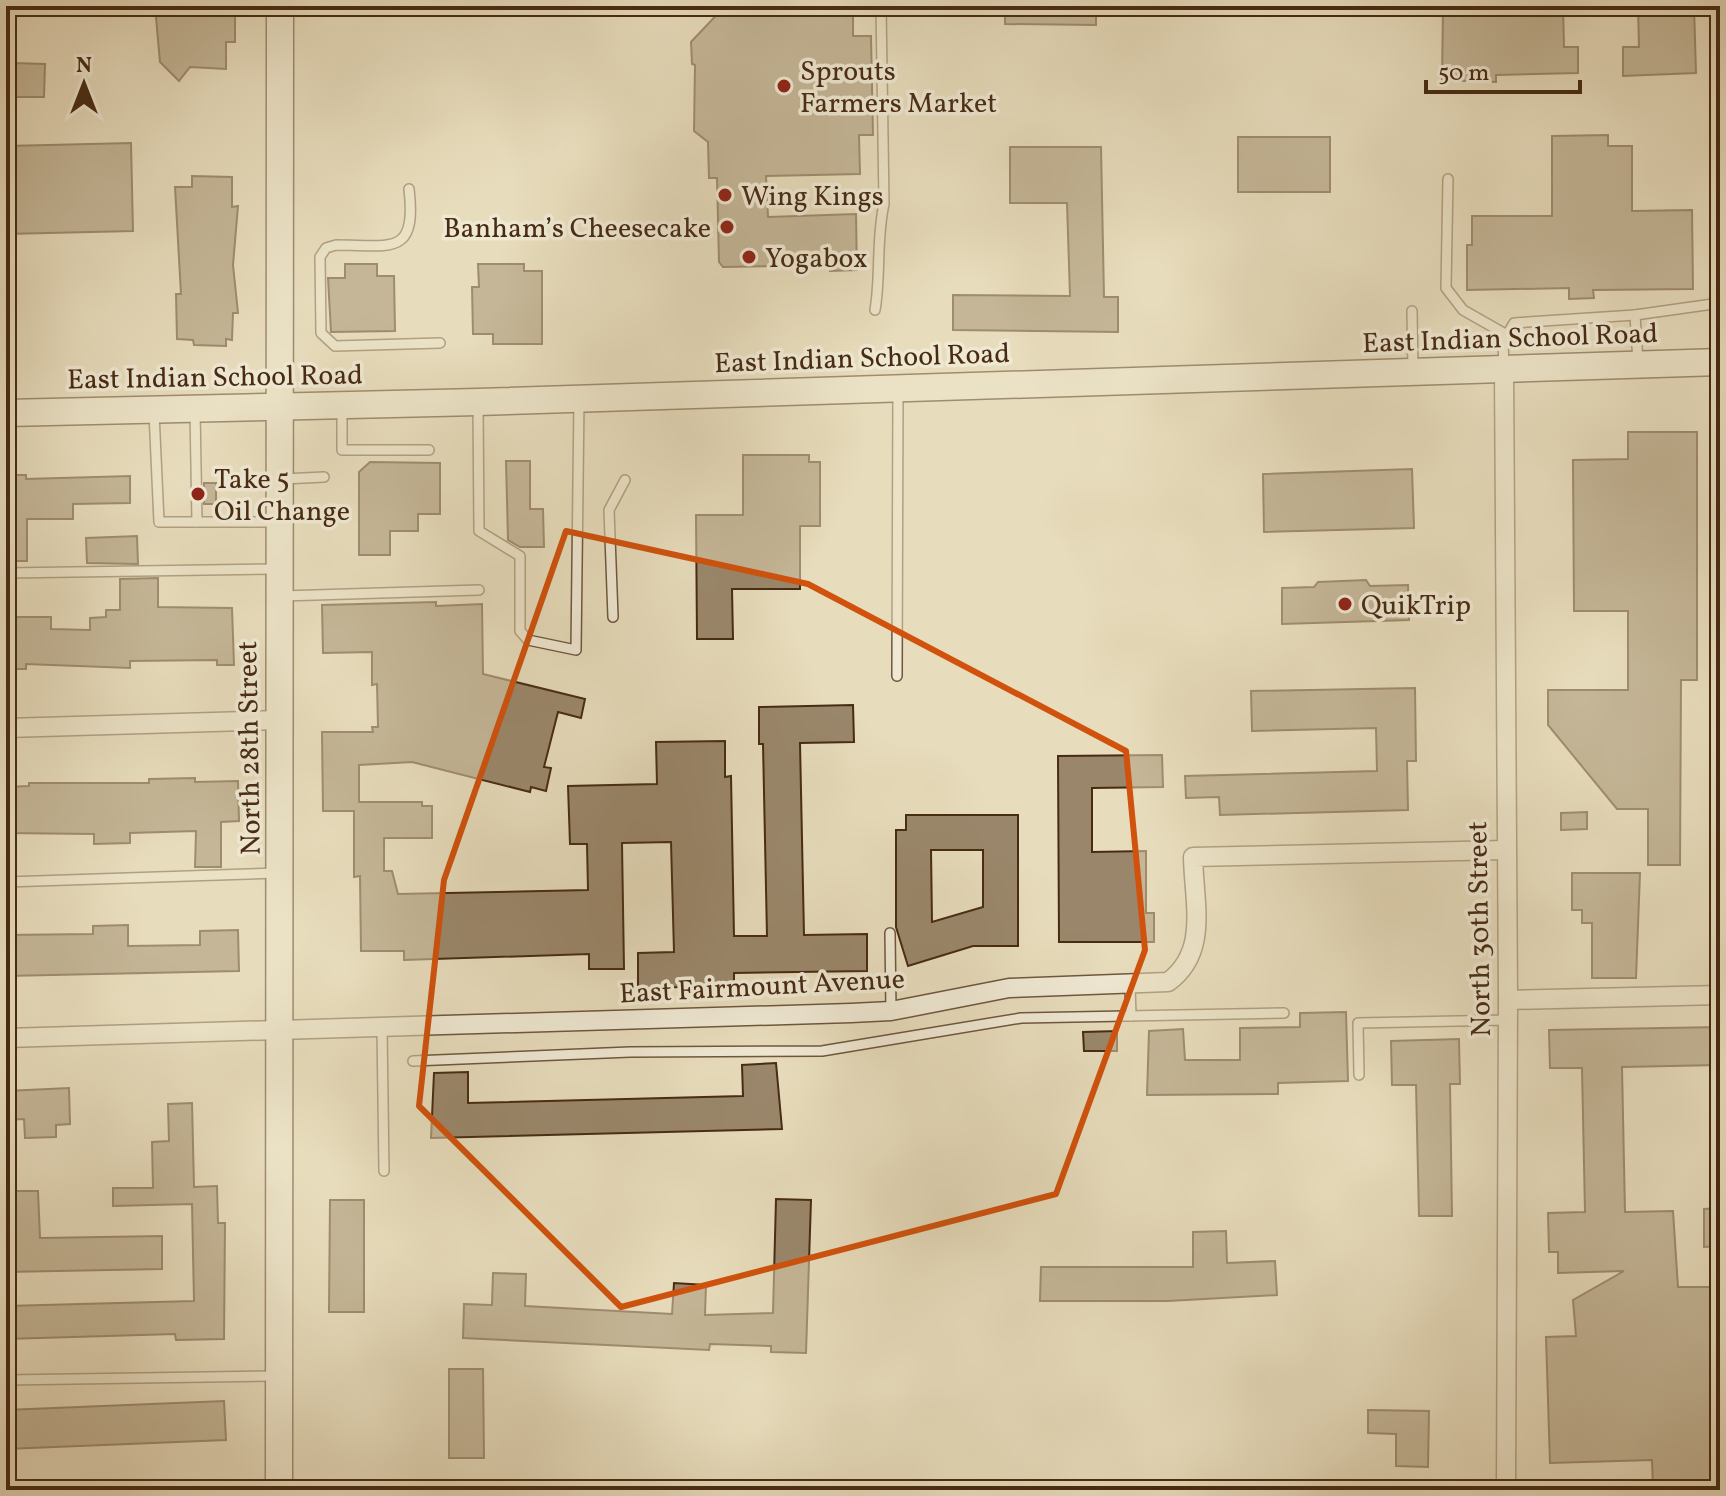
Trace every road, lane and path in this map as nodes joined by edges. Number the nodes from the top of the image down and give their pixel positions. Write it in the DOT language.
graph roads {
  1 [pos="280,6"];
  2 [pos="881,6"];
  3 [pos="1448,179"];
  4 [pos="409,189"];
  5 [pos="1720,303"];
  6 [pos="875,310"];
  7 [pos="1412,311"];
  8 [pos="1635,315"];
  9 [pos="1507,335"];
  10 [pos="440,343"];
  11 [pos="1720,362"];
  12 [pos="1638,365"];
  13 [pos="1504,368"];
  14 [pos="1413,371"];
  15 [pos="898,388"];
  16 [pos="579,398"];
  17 [pos="478,402"];
  18 [pos="342,405"];
  19 [pos="280,407"];
  20 [pos="195,408"];
  21 [pos="154,409"];
  22 [pos="6,413"];
  23 [pos="429,450"];
  24 [pos="324,477"];
  25 [pos="280,479"];
  26 [pos="625,480"];
  27 [pos="197,522"];
  28 [pos="279,522"];
  29 [pos="278,569"];
  30 [pos="6,573"];
  31 [pos="479,590"];
  32 [pos="278,596"];
  33 [pos="613,617"];
  34 [pos="897,676"];
  35 [pos="278,720"];
  36 [pos="6,728"];
  37 [pos="1505,850"];
  38 [pos="282,873"];
  39 [pos="6,882"];
  40 [pos="890,933"];
  41 [pos="1130,986"];
  42 [pos="1720,995"];
  43 [pos="1508,1000"];
  44 [pos="891,1011"];
  45 [pos="1284,1013"];
  46 [pos="1131,1016"];
  47 [pos="1508,1020"];
  48 [pos="382,1028"];
  49 [pos="280,1030"];
  50 [pos="6,1038"];
  51 [pos="413,1061"];
  52 [pos="1359,1075"];
  53 [pos="384,1171"];
  54 [pos="279,1376"];
  55 [pos="6,1380"];
  56 [pos="279,1490"];
  57 [pos="1506,1490"];
  1 -- 19 [label="main road, North 28th Street"];
  2 -- 6 [label="lane"];
  3 -- 9 [label="lane"];
  4 -- 10 [label="lane"];
  5 -- 8 [label="lane"];
  7 -- 14 [label="lane"];
  8 -- 9 [label="lane"];
  8 -- 12 [label="lane"];
  9 -- 13 [label="lane"];
  11 -- 12 [label="main road, East Indian School Road"];
  12 -- 13 [label="main road, East Indian School Road"];
  13 -- 14 [label="main road, East Indian School Road"];
  13 -- 37 [label="street, North 30th Street"];
  14 -- 15 [label="main road, East Indian School Road"];
  15 -- 16 [label="main road, East Indian School Road"];
  15 -- 34 [label="lane"];
  16 -- 17 [label="main road, East Indian School Road"];
  16 -- 17 [label="lane"];
  17 -- 18 [label="main road, East Indian School Road"];
  18 -- 19 [label="main road, East Indian School Road"];
  18 -- 23 [label="lane"];
  19 -- 20 [label="main road, East Indian School Road"];
  19 -- 25 [label="main road, North 28th Street"];
  20 -- 21 [label="main road, East Indian School Road"];
  20 -- 27 [label="lane"];
  21 -- 22 [label="main road, East Indian School Road"];
  21 -- 27 [label="lane"];
  24 -- 25 [label="lane"];
  25 -- 28 [label="main road, North 28th Street"];
  26 -- 33 [label="lane"];
  27 -- 28 [label="lane"];
  28 -- 29 [label="main road, North 28th Street"];
  29 -- 30 [label="lane"];
  29 -- 32 [label="main road, North 28th Street"];
  31 -- 32 [label="lane"];
  32 -- 35 [label="main road, North 28th Street"];
  35 -- 36 [label="street"];
  35 -- 38 [label="main road, North 28th Street"];
  37 -- 41 [label="street, East Fairmount Avenue"];
  37 -- 43 [label="street, North 30th Street"];
  38 -- 39 [label="lane"];
  38 -- 49 [label="main road, North 28th Street"];
  40 -- 44 [label="lane"];
  41 -- 44 [label="street, East Fairmount Avenue"];
  41 -- 46 [label="lane"];
  42 -- 43 [label="street"];
  43 -- 47 [label="street, North 30th Street"];
  44 -- 48 [label="street, East Fairmount Avenue"];
  45 -- 46 [label="lane"];
  46 -- 51 [label="lane"];
  47 -- 52 [label="lane"];
  47 -- 57 [label="street, North 30th Street"];
  48 -- 49 [label="street, East Fairmount Avenue"];
  48 -- 53 [label="lane"];
  49 -- 50 [label="street, East Fairmount Avenue"];
  49 -- 54 [label="main road, North 28th Street"];
  54 -- 55 [label="lane"];
  54 -- 56 [label="main road, North 28th Street"];
}
